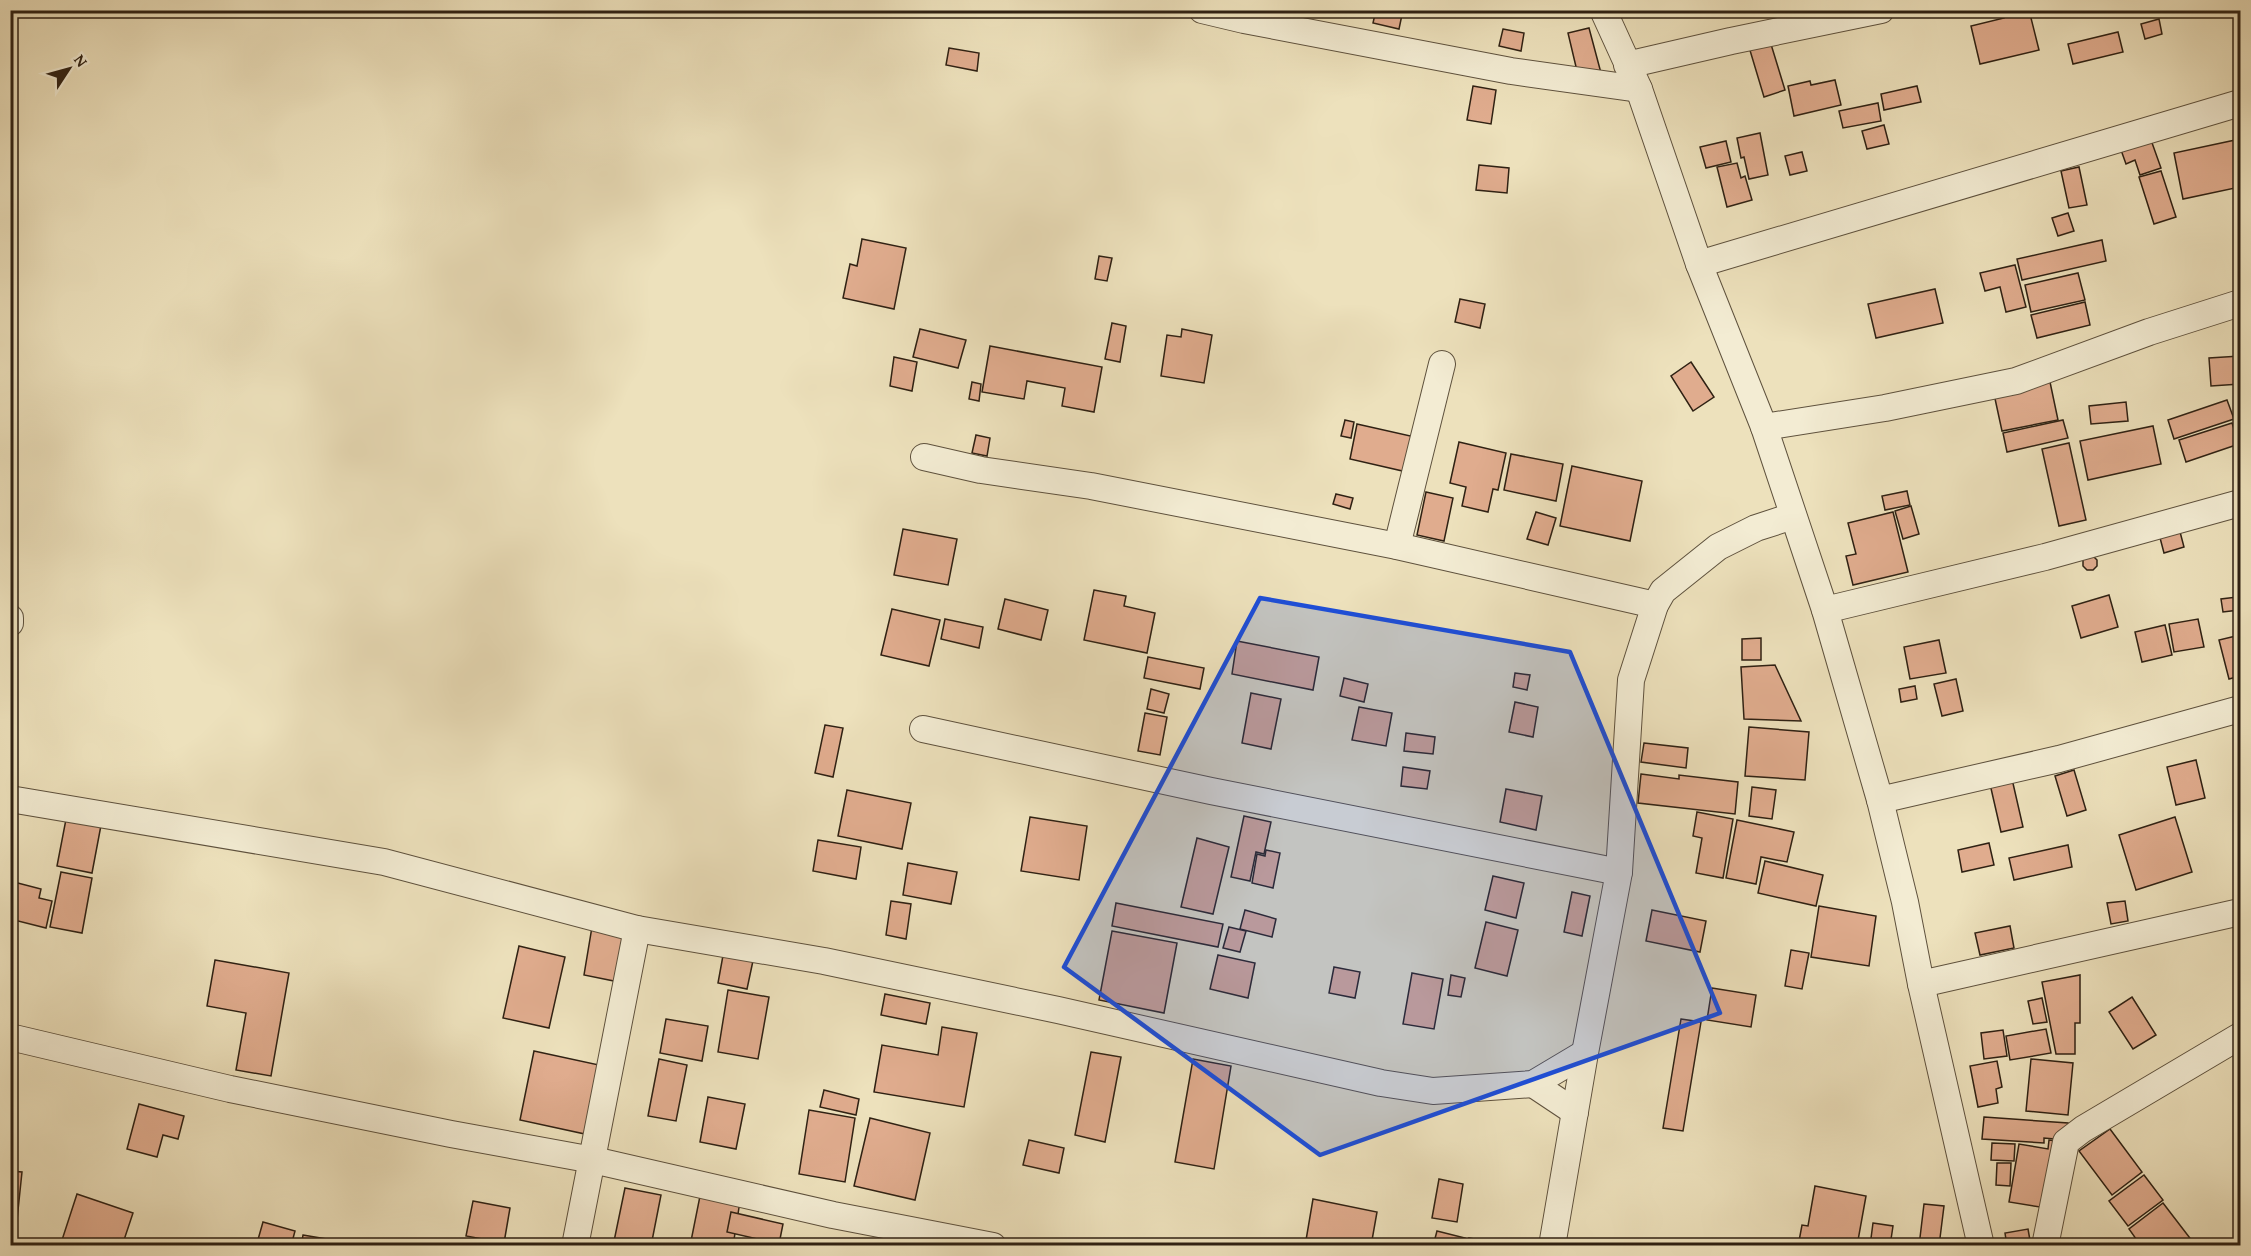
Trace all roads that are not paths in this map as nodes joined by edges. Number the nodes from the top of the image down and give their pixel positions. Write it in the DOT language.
graph roads {
  1 [pos="1202,10"];
  2 [pos="1602,10"];
  3 [pos="1881,10"];
  4 [pos="1627,65"];
  5 [pos="1640,89"];
  6 [pos="2241,104"];
  7 [pos="1699,264"];
  8 [pos="2241,303"];
  9 [pos="1442,364"];
  10 [pos="1764,427"];
  11 [pos="924,457"];
  12 [pos="2241,503"];
  13 [pos="1793,516"];
  14 [pos="1397,546"];
  15 [pos="1655,605"];
  16 [pos="1825,610"];
  17 [pos="10,618"];
  18 [pos="10,623"];
  19 [pos="2241,709"];
  20 [pos="923,729"];
  21 [pos="10,799"];
  22 [pos="1880,800"];
  23 [pos="1619,872"];
  24 [pos="2241,912"];
  25 [pos="637,929"];
  26 [pos="1921,984"];
  27 [pos="2241,1036"];
  28 [pos="10,1037"];
  29 [pos="1585,1053"];
  30 [pos="1533,1084"];
  31 [pos="1575,1112"];
  32 [pos="592,1160"];
  33 [pos="575,1245"];
  34 [pos="993,1245"];
  35 [pos="1552,1245"];
  36 [pos="1981,1245"];
  37 [pos="2045,1245"];
  1 -- 5 [label="street"];
  2 -- 4 [label="street"];
  3 -- 4 [label="street"];
  4 -- 5 [label="street"];
  5 -- 7 [label="street"];
  6 -- 7 [label="street"];
  7 -- 10 [label="street"];
  8 -- 10 [label="street"];
  9 -- 14 [label="street"];
  10 -- 13 [label="street"];
  11 -- 14 [label="street"];
  12 -- 16 [label="street"];
  13 -- 15 [label="street"];
  13 -- 16 [label="street"];
  14 -- 15 [label="street"];
  15 -- 23 [label="street"];
  16 -- 22 [label="street"];
  17 -- 18 [label="street"];
  19 -- 22 [label="street"];
  20 -- 23 [label="street"];
  21 -- 25 [label="street"];
  22 -- 26 [label="street"];
  23 -- 29 [label="street"];
  24 -- 26 [label="street"];
  25 -- 30 [label="street"];
  25 -- 32 [label="street"];
  26 -- 36 [label="street"];
  27 -- 37 [label="street"];
  28 -- 32 [label="street"];
  29 -- 30 [label="street"];
  29 -- 31 [label="street"];
  30 -- 31 [label="street"];
  31 -- 35 [label="street"];
  32 -- 33 [label="street"];
  32 -- 34 [label="street"];
}
